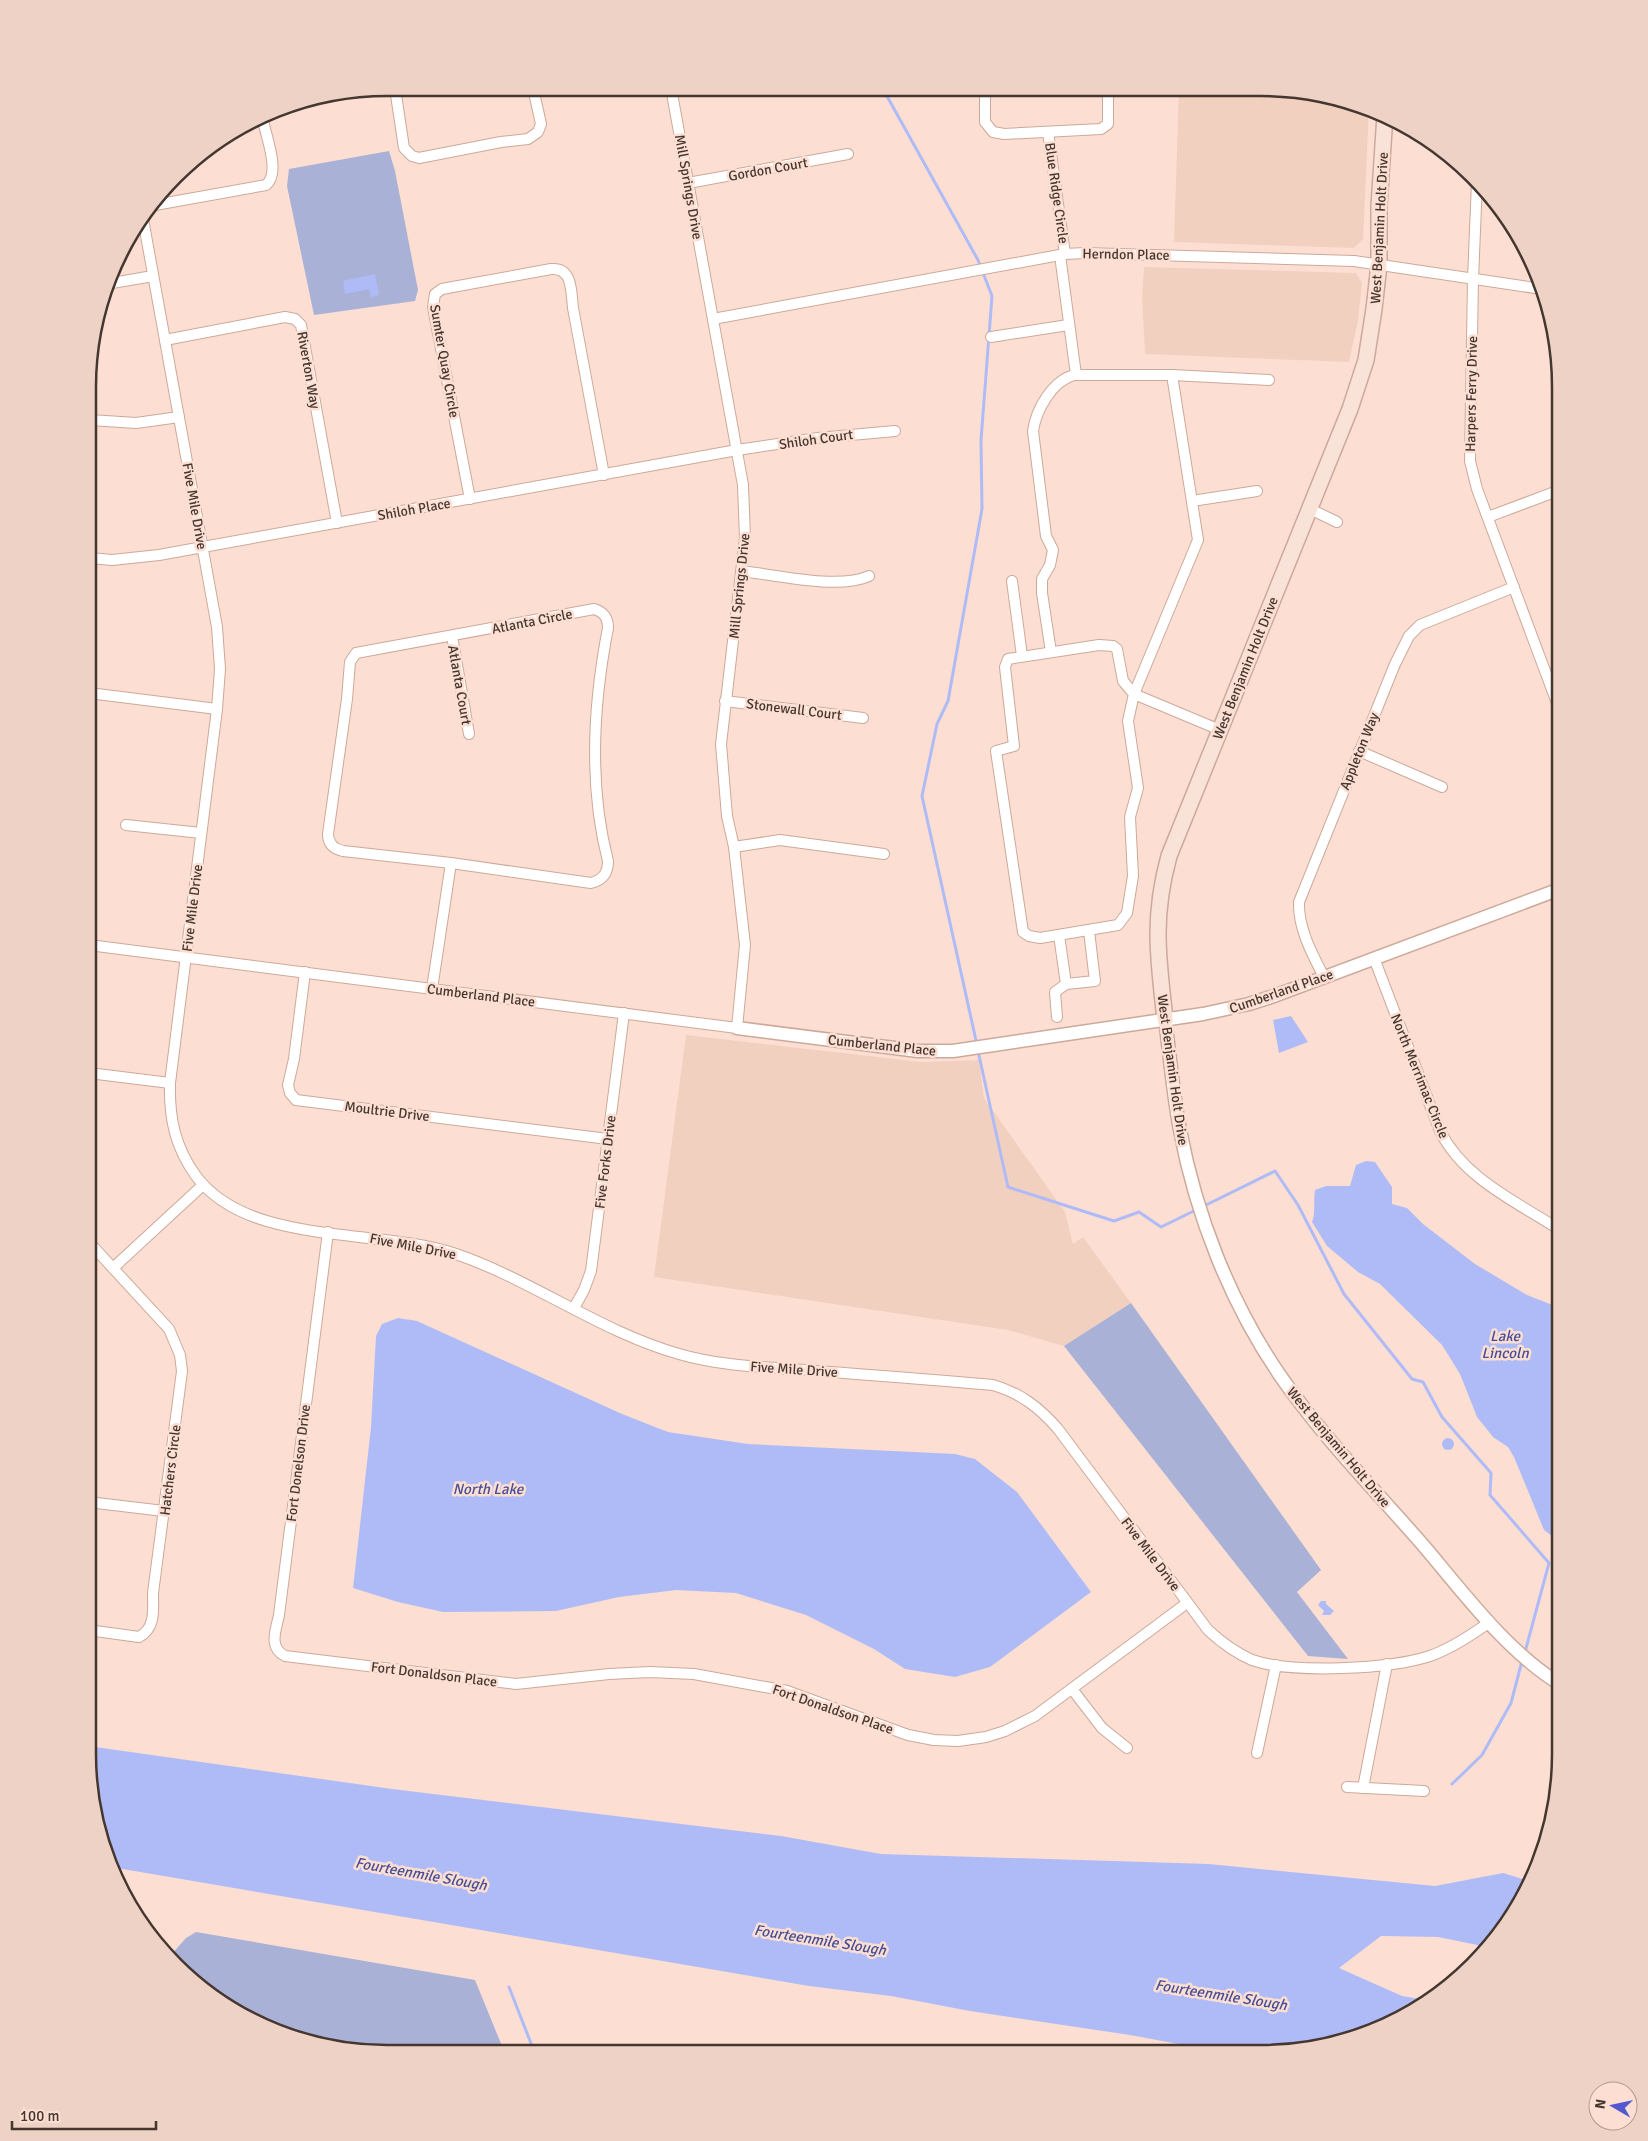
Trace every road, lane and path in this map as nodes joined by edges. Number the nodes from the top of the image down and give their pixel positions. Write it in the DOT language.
graph roads {
  1 [pos="396,96"];
  2 [pos="535,96"];
  3 [pos="672,96"];
  4 [pos="985,96"];
  5 [pos="1108,96"];
  6 [pos="264,124"];
  7 [pos="1384,124"];
  8 [pos="1048,132"];
  9 [pos="848,154"];
  10 [pos="688,183"];
  11 [pos="1477,192"];
  12 [pos="162,203"];
  13 [pos="144,227"];
  14 [pos="1063,255"];
  15 [pos="1379,265"];
  16 [pos="153,276"];
  17 [pos="1473,279"];
  18 [pos="116,282"];
  19 [pos="1534,288"];
  20 [pos="713,319"];
  21 [pos="1068,325"];
  22 [pos="991,337"];
  23 [pos="165,340"];
  24 [pos="1076,375"];
  25 [pos="1172,375"];
  26 [pos="1269,380"];
  27 [pos="179,417"];
  28 [pos="96,420"];
  29 [pos="895,431"];
  30 [pos="737,450"];
  31 [pos="604,475"];
  32 [pos="1257,492"];
  33 [pos="1552,493"];
  34 [pos="470,499"];
  35 [pos="1192,500"];
  36 [pos="1310,509"];
  37 [pos="1488,517"];
  38 [pos="1337,522"];
  39 [pos="336,523"];
  40 [pos="203,548"];
  41 [pos="96,559"];
  42 [pos="742,571"];
  43 [pos="869,576"];
  44 [pos="1012,581"];
  45 [pos="1514,587"];
  46 [pos="452,636"];
  47 [pos="1051,652"];
  48 [pos="1022,656"];
  49 [pos="1552,689"];
  50 [pos="96,694"];
  51 [pos="1134,694"];
  52 [pos="725,701"];
  53 [pos="217,709"];
  54 [pos="862,718"];
  55 [pos="1220,730"];
  56 [pos="469,734"];
  57 [pos="1359,751"];
  58 [pos="1442,787"];
  59 [pos="126,825"];
  60 [pos="201,833"];
  61 [pos="734,847"];
  62 [pos="884,854"];
  63 [pos="451,863"];
  64 [pos="1552,892"];
  65 [pos="1089,931"];
  66 [pos="1059,935"];
  67 [pos="96,946"];
  68 [pos="185,957"];
  69 [pos="1374,958"];
  70 [pos="305,972"];
  71 [pos="1324,977"];
  72 [pos="1066,984"];
  73 [pos="432,989"];
  74 [pos="624,1014"];
  75 [pos="1057,1017"];
  76 [pos="1165,1020"];
  77 [pos="737,1028"];
  78 [pos="96,1074"];
  79 [pos="170,1083"];
  80 [pos="608,1139"];
  81 [pos="203,1185"];
  82 [pos="1552,1225"];
  83 [pos="328,1232"];
  84 [pos="96,1250"];
  85 [pos="113,1268"];
  86 [pos="574,1308"];
  87 [pos="96,1503"];
  88 [pos="164,1511"];
  89 [pos="1187,1603"];
  90 [pos="1490,1622"];
  91 [pos="96,1631"];
  92 [pos="319,1660"];
  93 [pos="1387,1664"];
  94 [pos="1276,1665"];
  95 [pos="1552,1678"];
  96 [pos="1072,1689"];
  97 [pos="1127,1748"];
  98 [pos="1257,1753"];
  99 [pos="1347,1787"];
  100 [pos="1363,1788"];
  101 [pos="1424,1791"];
  1 -- 2 [label="street"];
  3 -- 10 [label="street, Mill Springs Drive"];
  4 -- 8 [label="street, Blue Ridge Circle"];
  5 -- 8 [label="street, Blue Ridge Circle"];
  6 -- 12 [label="street"];
  7 -- 15 [label="main road, West Benjamin Holt Drive"];
  8 -- 14 [label="street, Blue Ridge Circle"];
  9 -- 10 [label="street, Gordon Court"];
  10 -- 20 [label="street, Mill Springs Drive"];
  11 -- 17 [label="street, Harpers Ferry Drive"];
  13 -- 16 [label="street, Five Mile Drive"];
  14 -- 15 [label="street, Herndon Place"];
  14 -- 20 [label="street, Herndon Place"];
  14 -- 21 [label="street, Blue Ridge Circle"];
  15 -- 17 [label="street, Herndon Place"];
  15 -- 36 [label="main road, West Benjamin Holt Drive"];
  16 -- 18 [label="street"];
  16 -- 23 [label="street, Five Mile Drive"];
  17 -- 19 [label="street, Herndon Place"];
  17 -- 37 [label="street, Harpers Ferry Drive"];
  20 -- 30 [label="street, Mill Springs Drive"];
  21 -- 22 [label="street"];
  21 -- 24 [label="street, Blue Ridge Circle"];
  23 -- 27 [label="street, Five Mile Drive"];
  23 -- 39 [label="street, Riverton Way"];
  24 -- 25 [label="street"];
  24 -- 47 [label="street"];
  25 -- 26 [label="street"];
  25 -- 35 [label="street"];
  27 -- 28 [label="street"];
  27 -- 40 [label="street, Five Mile Drive"];
  29 -- 30 [label="street, Shiloh Court"];
  30 -- 31 [label="street, Shiloh Place"];
  30 -- 42 [label="street, Mill Springs Drive"];
  31 -- 34 [label="street, Shiloh Place"];
  31 -- 34 [label="street, Sumter Quay Circle"];
  32 -- 35 [label="street"];
  33 -- 37 [label="street"];
  34 -- 39 [label="street, Shiloh Place"];
  35 -- 51 [label="street"];
  36 -- 38 [label="street"];
  36 -- 55 [label="main road, West Benjamin Holt Drive"];
  37 -- 45 [label="street, Harpers Ferry Drive"];
  39 -- 40 [label="street, Shiloh Place"];
  40 -- 41 [label="street, Shiloh Place"];
  40 -- 53 [label="street, Five Mile Drive"];
  42 -- 43 [label="street"];
  42 -- 52 [label="street, Mill Springs Drive"];
  44 -- 48 [label="street"];
  45 -- 49 [label="street, Harpers Ferry Drive"];
  45 -- 57 [label="street, Appleton Way"];
  46 -- 56 [label="street, Atlanta Court"];
  46 -- 63 [label="street, Atlanta Circle"];
  46 -- 63 [label="street, Atlanta Circle"];
  47 -- 48 [label="street"];
  47 -- 51 [label="street"];
  48 -- 66 [label="street"];
  50 -- 53 [label="street"];
  51 -- 55 [label="street"];
  51 -- 65 [label="street"];
  52 -- 54 [label="street, Stonewall Court"];
  52 -- 61 [label="street, Mill Springs Drive"];
  53 -- 60 [label="street, Five Mile Drive"];
  55 -- 76 [label="main road, West Benjamin Holt Drive"];
  57 -- 58 [label="street"];
  57 -- 71 [label="street, Appleton Way"];
  59 -- 60 [label="street"];
  60 -- 68 [label="street, Five Mile Drive"];
  61 -- 62 [label="street"];
  61 -- 77 [label="street, Mill Springs Drive"];
  63 -- 73 [label="street"];
  64 -- 69 [label="street, Cumberland Place"];
  65 -- 66 [label="street"];
  65 -- 72 [label="street"];
  66 -- 72 [label="street"];
  67 -- 68 [label="street, Cumberland Place"];
  68 -- 70 [label="street, Cumberland Place"];
  68 -- 79 [label="street, Five Mile Drive"];
  69 -- 71 [label="street, Cumberland Place"];
  69 -- 82 [label="street, North Merrimac Circle"];
  70 -- 73 [label="street, Cumberland Place"];
  70 -- 80 [label="street, Moultrie Drive"];
  71 -- 76 [label="street, Cumberland Place"];
  72 -- 75 [label="street"];
  73 -- 74 [label="street, Cumberland Place"];
  74 -- 77 [label="street, Cumberland Place"];
  74 -- 80 [label="street, Five Forks Drive"];
  76 -- 77 [label="street, Cumberland Place"];
  76 -- 90 [label="street, West Benjamin Holt Drive"];
  78 -- 79 [label="street"];
  79 -- 81 [label="street, Five Mile Drive"];
  80 -- 86 [label="street, Five Forks Drive"];
  81 -- 83 [label="street, Five Mile Drive"];
  81 -- 85 [label="street"];
  83 -- 86 [label="street, Five Mile Drive"];
  83 -- 92 [label="street, Fort Donelson Drive"];
  84 -- 85 [label="street, Hatchers Circle"];
  85 -- 88 [label="street, Hatchers Circle"];
  86 -- 89 [label="street, Five Mile Drive"];
  87 -- 88 [label="street"];
  88 -- 91 [label="street, Hatchers Circle"];
  89 -- 94 [label="street, Five Mile Drive"];
  89 -- 96 [label="street, Fort Donaldson Place"];
  90 -- 93 [label="street, Five Mile Drive"];
  90 -- 95 [label="street, West Benjamin Holt Drive"];
  92 -- 96 [label="street, Fort Donaldson Place"];
  93 -- 94 [label="street, Five Mile Drive"];
  93 -- 100 [label="street"];
  94 -- 98 [label="street"];
  96 -- 97 [label="street"];
  99 -- 100 [label="street"];
  100 -- 101 [label="street"];
}
